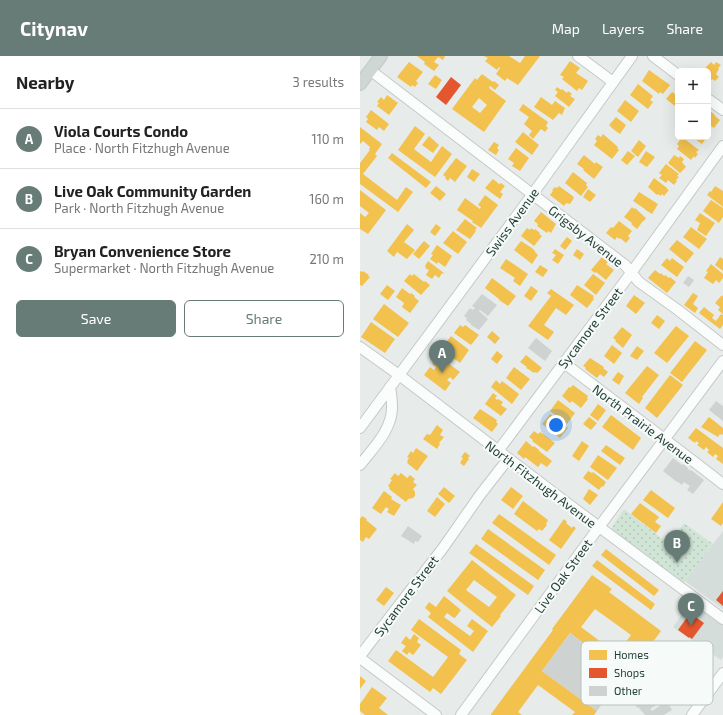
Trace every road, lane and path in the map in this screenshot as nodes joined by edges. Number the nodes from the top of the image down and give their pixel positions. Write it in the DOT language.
graph roads {
  1 [pos="381,56"];
  2 [pos="578,56"];
  3 [pos="632,56"];
  4 [pos="653,56"];
  5 [pos="370,70"];
  6 [pos="675,73"];
  7 [pos="613,82"];
  8 [pos="360,84"];
  9 [pos="711,100"];
  10 [pos="723,110"];
  11 [pos="723,146"];
  12 [pos="532,195"];
  13 [pos="631,273"];
  14 [pos="723,345"];
  15 [pos="360,347"];
  16 [pos="723,362"];
  17 [pos="564,363"];
  18 [pos="399,375"];
  19 [pos="390,387"];
  20 [pos="360,428"];
  21 [pos="665,439"];
  22 [pos="498,452"];
  23 [pos="508,459"];
  24 [pos="360,465"];
  25 [pos="723,484"];
  26 [pos="599,527"];
  27 [pos="723,619"];
  28 [pos="360,657"];
  29 [pos="723,673"];
  30 [pos="713,687"];
  31 [pos="421,703"];
  32 [pos="699,705"];
  33 [pos="425,715"];
  34 [pos="436,715"];
  35 [pos="461,715"];
  36 [pos="692,715"];
  1 -- 5 [label="main road"];
  2 -- 7 [label="street"];
  3 -- 7 [label="street, Swiss Avenue"];
  4 -- 6 [label="street"];
  5 -- 8 [label="main road"];
  5 -- 12 [label="street, Grigsby Avenue"];
  7 -- 12 [label="street, Swiss Avenue"];
  9 -- 10 [label="street"];
  11 -- 13 [label="street, Sycamore Street"];
  12 -- 13 [label="street, Grigsby Avenue"];
  12 -- 18 [label="street, Swiss Avenue"];
  13 -- 14 [label="street, Grigsby Avenue"];
  13 -- 17 [label="street, Sycamore Street"];
  15 -- 18 [label="street, North Fitzhugh Avenue"];
  16 -- 21 [label="street, Live Oak Street"];
  17 -- 21 [label="street, North Prairie Avenue"];
  17 -- 22 [label="street, Sycamore Street"];
  18 -- 19 [label="street, Swiss Avenue"];
  18 -- 22 [label="street, North Fitzhugh Avenue"];
  19 -- 20 [label="street, Swiss Avenue"];
  19 -- 24 [label="street"];
  21 -- 25 [label="street, North Prairie Avenue"];
  21 -- 26 [label="street, Live Oak Street"];
  22 -- 23 [label="street, North Fitzhugh Avenue"];
  23 -- 26 [label="street, North Fitzhugh Avenue"];
  23 -- 28 [label="street, Sycamore Street"];
  26 -- 27 [label="street, North Fitzhugh Avenue"];
  26 -- 35 [label="street, Live Oak Street"];
  28 -- 31 [label="street"];
  29 -- 30 [label="street"];
  31 -- 33 [label="street"];
  31 -- 34 [label="street"];
  32 -- 36 [label="street"];
}
